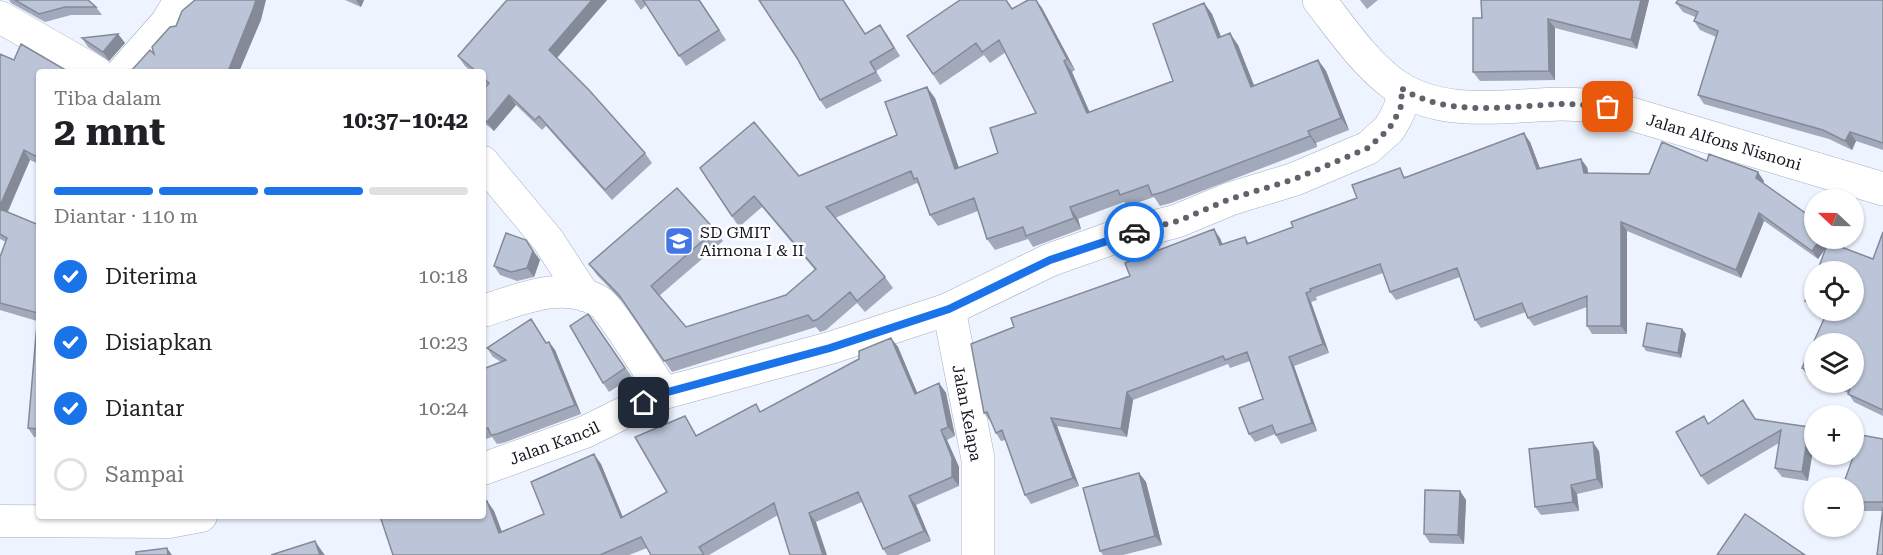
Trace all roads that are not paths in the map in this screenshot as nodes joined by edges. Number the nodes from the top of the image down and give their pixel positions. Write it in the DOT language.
graph roads {
  1 [pos="180,0"];
  2 [pos="1319,0"];
  3 [pos="0,17"];
  4 [pos="91,69"];
  5 [pos="126,69"];
  6 [pos="1401,88"];
  7 [pos="486,166"];
  8 [pos="1883,189"];
  9 [pos="584,295"];
  10 [pos="949,309"];
  11 [pos="486,310"];
  12 [pos="664,393"];
  13 [pos="486,468"];
  14 [pos="185,519"];
  15 [pos="0,521"];
  16 [pos="978,555"];
  1 -- 5 [label="street"];
  2 -- 6 [label="street, Jalan Alfons Nisnoni"];
  3 -- 4 [label="street"];
  6 -- 8 [label="street, Jalan Alfons Nisnoni"];
  6 -- 10 [label="street, Jalan Kancil"];
  7 -- 9 [label="street"];
  9 -- 11 [label="street"];
  9 -- 12 [label="street"];
  10 -- 12 [label="street, Jalan Kancil"];
  10 -- 16 [label="street, Jalan Kelapa"];
  12 -- 13 [label="street, Jalan Kancil"];
  14 -- 15 [label="street"];
}
